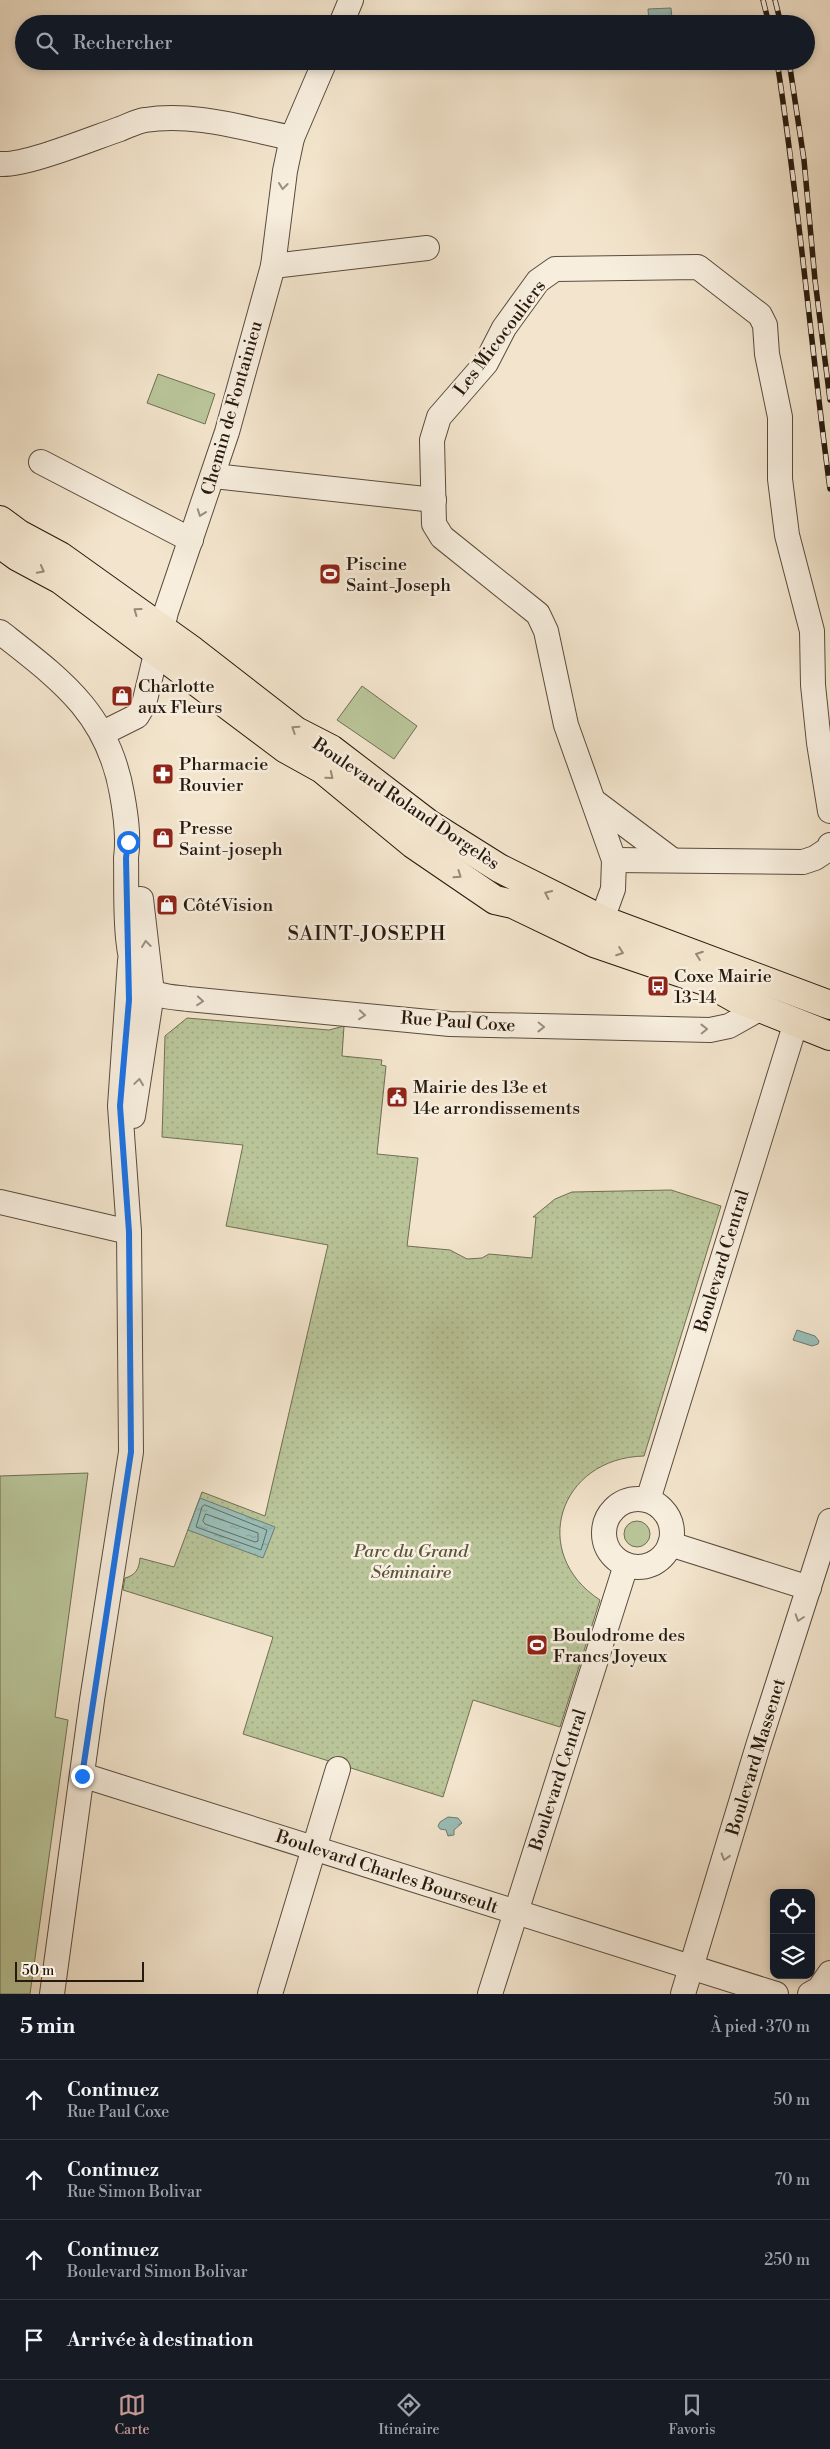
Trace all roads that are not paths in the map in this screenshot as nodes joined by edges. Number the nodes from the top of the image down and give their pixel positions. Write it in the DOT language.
graph roads {
  1 [pos="351,0"];
  2 [pos="345,15"];
  3 [pos="321,70"];
  4 [pos="292,138"];
  5 [pos="0,164"];
  6 [pos="428,248"];
  7 [pos="273,266"];
  8 [pos="42,462"];
  9 [pos="214,476"];
  10 [pos="434,500"];
  11 [pos="0,520"];
  12 [pos="191,540"];
  13 [pos="0,544"];
  14 [pos="0,632"];
  15 [pos="158,641"];
  16 [pos="103,733"];
  17 [pos="595,802"];
  18 [pos="830,811"];
  19 [pos="128,842"];
  20 [pos="830,846"];
  21 [pos="671,859"];
  22 [pos="614,860"];
  23 [pos="598,931"];
  24 [pos="130,961"];
  25 [pos="152,992"];
  26 [pos="829,998"];
  27 [pos="761,1008"];
  28 [pos="796,1022"];
  29 [pos="830,1036"];
  30 [pos="125,1147"];
  31 [pos="0,1202"];
  32 [pos="129,1232"];
  33 [pos="648,1500"];
  34 [pos="830,1521"];
  35 [pos="670,1544"];
  36 [pos="626,1565"];
  37 [pos="808,1588"];
  38 [pos="338,1769"];
  39 [pos="82,1776"];
  40 [pos="314,1848"];
  41 [pos="515,1913"];
  42 [pos="692,1968"];
  43 [pos="830,1973"];
  44 [pos="52,1994"];
  45 [pos="270,1994"];
  46 [pos="490,1994"];
  47 [pos="683,1994"];
  48 [pos="776,1994"];
  49 [pos="810,1994"];
  1 -- 2 [label="street"];
  3 -- 4 [label="street, Chemin de Fontainieu"];
  4 -- 5 [label="street"];
  4 -- 7 [label="street, Chemin de Fontainieu, one-way"];
  6 -- 7 [label="street"];
  7 -- 9 [label="street, Chemin de Fontainieu"];
  8 -- 12 [label="street"];
  9 -- 10 [label="street"];
  9 -- 12 [label="street, Chemin de Fontainieu, one-way"];
  10 -- 17 [label="street, Les Micocouliers"];
  10 -- 18 [label="street, Les Micocouliers"];
  15 -- 11 [label="main road, Boulevard Roland Dorgelès, one-way"];
  12 -- 15 [label="street, Chemin de Fontainieu"];
  13 -- 15 [label="main road, Boulevard Roland Dorgelès, one-way"];
  14 -- 16 [label="street"];
  15 -- 16 [label="street, Chemin de Fontainieu"];
  15 -- 23 [label="main road, Boulevard Roland Dorgelès"];
  16 -- 19 [label="street"];
  17 -- 21 [label="street"];
  17 -- 22 [label="street, Les Micocouliers"];
  19 -- 24 [label="street"];
  25 -- 19 [label="street, one-way"];
  20 -- 21 [label="street"];
  21 -- 22 [label="street"];
  22 -- 23 [label="street, Les Micocouliers"];
  26 -- 23 [label="main road, Boulevard Roland Dorgelès, one-way"];
  23 -- 27 [label="main road, Boulevard Roland Dorgelès, one-way"];
  24 -- 25 [label="street"];
  24 -- 30 [label="street"];
  25 -- 27 [label="street, Rue Paul Coxe, one-way"];
  30 -- 25 [label="street, one-way"];
  27 -- 28 [label="main road, Boulevard Roland Dorgelès"];
  28 -- 29 [label="main road, Boulevard Roland Dorgelès"];
  28 -- 33 [label="street, Boulevard Central"];
  30 -- 32 [label="street"];
  31 -- 32 [label="street"];
  32 -- 39 [label="street"];
  33 -- 35 [label="street"];
  33 -- 36 [label="street"];
  34 -- 37 [label="street, Boulevard Massenet"];
  35 -- 36 [label="street"];
  35 -- 37 [label="street"];
  36 -- 41 [label="street, Boulevard Central"];
  37 -- 42 [label="street, Boulevard Massenet, one-way"];
  38 -- 40 [label="street"];
  39 -- 40 [label="street, Boulevard Charles Bourseult"];
  39 -- 44 [label="street"];
  40 -- 41 [label="street, Boulevard Charles Bourseult"];
  40 -- 45 [label="street"];
  41 -- 42 [label="street, Boulevard Charles Bourseult"];
  41 -- 46 [label="street, Boulevard Central"];
  42 -- 47 [label="street, Boulevard Massenet"];
  42 -- 48 [label="street, Boulevard Charles Bourseult"];
  43 -- 49 [label="street"];
}
